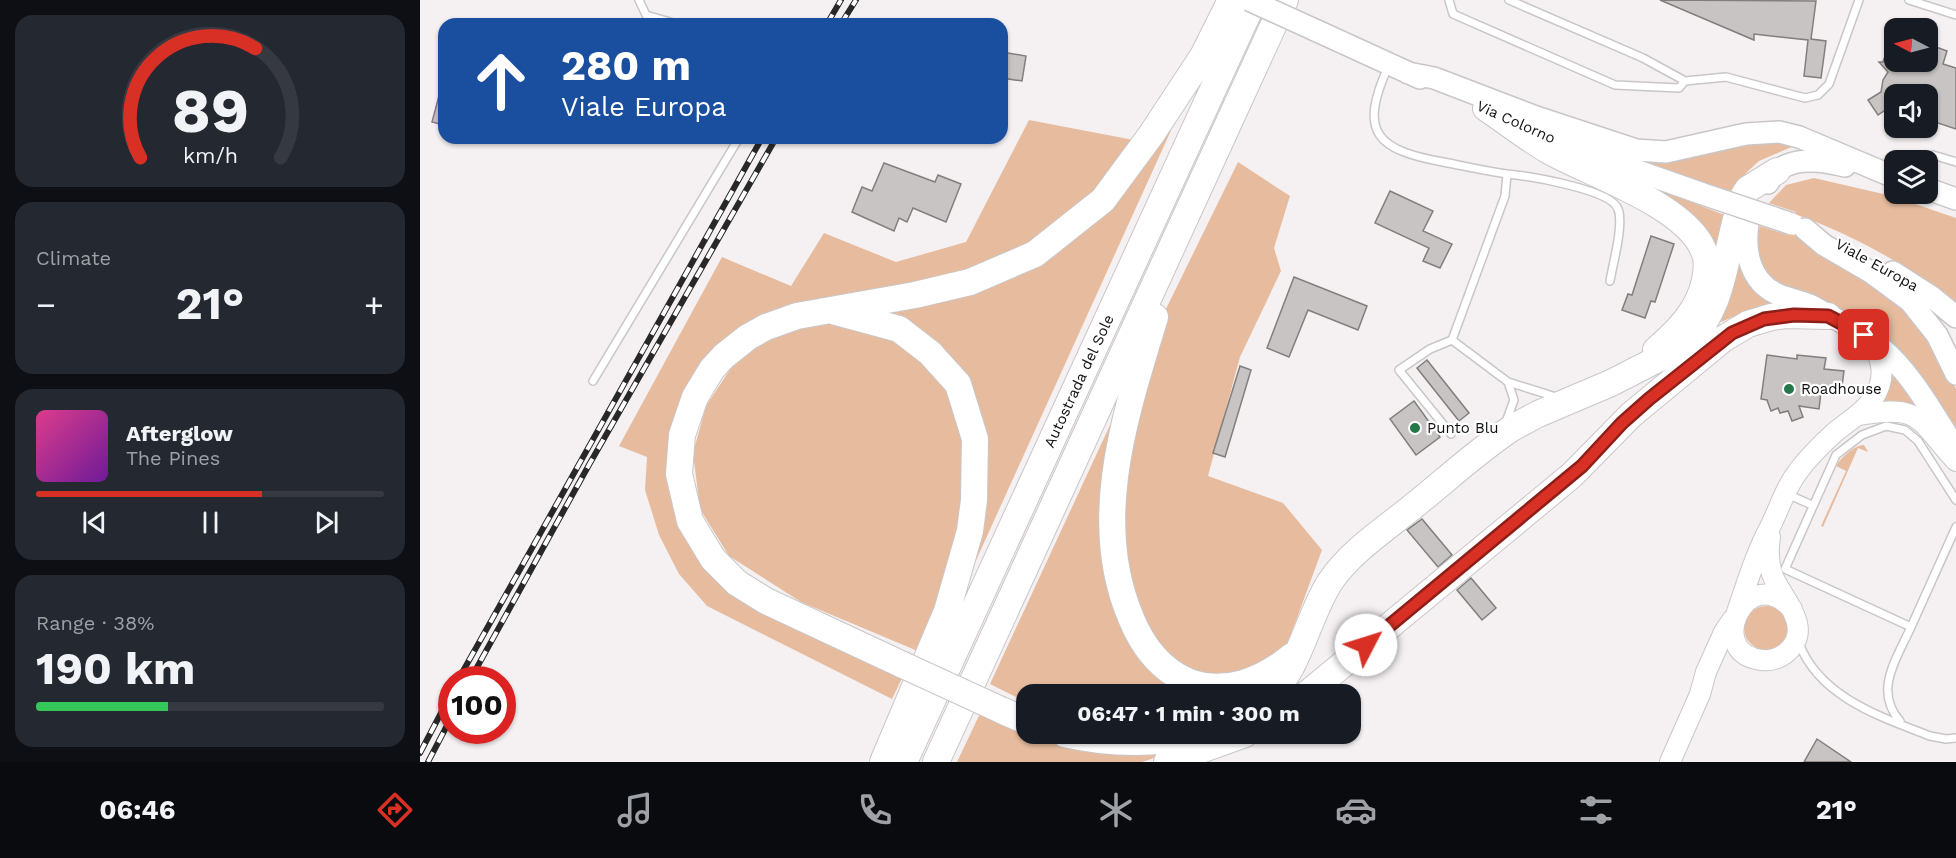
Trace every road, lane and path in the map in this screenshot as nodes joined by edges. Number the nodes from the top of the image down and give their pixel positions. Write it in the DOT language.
graph roads {
  1 [pos="639,0"];
  2 [pos="1231,0"];
  3 [pos="1249,0"];
  4 [pos="1254,0"];
  5 [pos="1286,0"];
  6 [pos="1449,0"];
  7 [pos="1509,0"];
  8 [pos="1859,0"];
  9 [pos="1909,0"];
  10 [pos="1956,15"];
  11 [pos="656,18"];
  12 [pos="1398,68"];
  13 [pos="1685,81"];
  14 [pos="1486,108"];
  15 [pos="735,144"];
  16 [pos="1938,157"];
  17 [pos="1956,162"];
  18 [pos="1777,171"];
  19 [pos="1507,174"];
  20 [pos="1884,174"];
  21 [pos="1884,176"];
  22 [pos="1938,193"];
  23 [pos="1956,200"];
  24 [pos="1746,209"];
  25 [pos="1799,226"];
  26 [pos="1159,278"];
  27 [pos="1610,281"];
  28 [pos="832,311"];
  29 [pos="1828,316"];
  30 [pos="1956,317"];
  31 [pos="1452,340"];
  32 [pos="1873,341"];
  33 [pos="1956,374"];
  34 [pos="1623,377"];
  35 [pos="593,381"];
  36 [pos="1508,382"];
  37 [pos="1569,400"];
  38 [pos="1859,415"];
  39 [pos="1451,434"];
  40 [pos="1500,436"];
  41 [pos="1956,449"];
  42 [pos="1956,461"];
  43 [pos="1784,492"];
  44 [pos="1956,500"];
  45 [pos="1812,505"];
  46 [pos="1771,524"];
  47 [pos="1956,527"];
  48 [pos="1792,609"];
  49 [pos="1736,614"];
  50 [pos="1911,627"];
  51 [pos="1798,632"];
  52 [pos="1299,647"];
  53 [pos="1751,657"];
  54 [pos="1280,684"];
  55 [pos="1319,684"];
  56 [pos="1700,693"];
  57 [pos="1016,717"];
  58 [pos="1907,726"];
  59 [pos="1956,738"];
  60 [pos="1217,744"];
  61 [pos="883,762"];
  62 [pos="904,762"];
  63 [pos="936,762"];
  64 [pos="1167,762"];
  65 [pos="1670,762"];
  1 -- 11 [label="lane"];
  2 -- 28 [label="highway"];
  3 -- 12 [label="main road, Via Colorno, bridge"];
  4 -- 62 [label="highway, Autostrada del Sole"];
  5 -- 26 [label="highway, Autostrada del Sole"];
  6 -- 13 [label="lane"];
  7 -- 13 [label="lane"];
  8 -- 13 [label="lane"];
  9 -- 10 [label="lane"];
  12 -- 14 [label="main road, Via Colorno"];
  12 -- 19 [label="lane"];
  12 -- 20 [label="main road"];
  14 -- 25 [label="main road, Via Colorno, bridge"];
  14 -- 34 [label="highway"];
  15 -- 35 [label="lane"];
  16 -- 17 [label="lane"];
  18 -- 21 [label="main road"];
  18 -- 24 [label="highway"];
  19 -- 27 [label="lane"];
  19 -- 31 [label="lane"];
  22 -- 23 [label="main road"];
  24 -- 29 [label="main road"];
  24 -- 34 [label="highway"];
  25 -- 30 [label="main road, Viale Europa"];
  25 -- 33 [label="main road"];
  26 -- 52 [label="highway"];
  26 -- 63 [label="highway, Autostrada del Sole"];
  28 -- 57 [label="highway, bridge"];
  28 -- 61 [label="highway"];
  29 -- 32 [label="main road"];
  29 -- 55 [label="highway"];
  31 -- 36 [label="lane"];
  31 -- 39 [label="lane"];
  32 -- 38 [label="street"];
  32 -- 41 [label="main road"];
  34 -- 37 [label="highway"];
  36 -- 37 [label="lane"];
  36 -- 40 [label="lane"];
  37 -- 40 [label="highway"];
  38 -- 42 [label="street"];
  38 -- 43 [label="street"];
  40 -- 52 [label="highway"];
  43 -- 45 [label="lane"];
  43 -- 46 [label="street"];
  44 -- 45 [label="lane"];
  45 -- 50 [label="lane"];
  46 -- 48 [label="street"];
  46 -- 49 [label="street"];
  47 -- 50 [label="lane"];
  48 -- 49 [label="street"];
  48 -- 51 [label="street"];
  49 -- 53 [label="street"];
  49 -- 56 [label="street"];
  50 -- 58 [label="lane"];
  51 -- 53 [label="street"];
  51 -- 58 [label="lane"];
  52 -- 54 [label="highway"];
  53 -- 56 [label="street"];
  56 -- 65 [label="street"];
  58 -- 59 [label="lane"];
  60 -- 64 [label="highway"];
}
